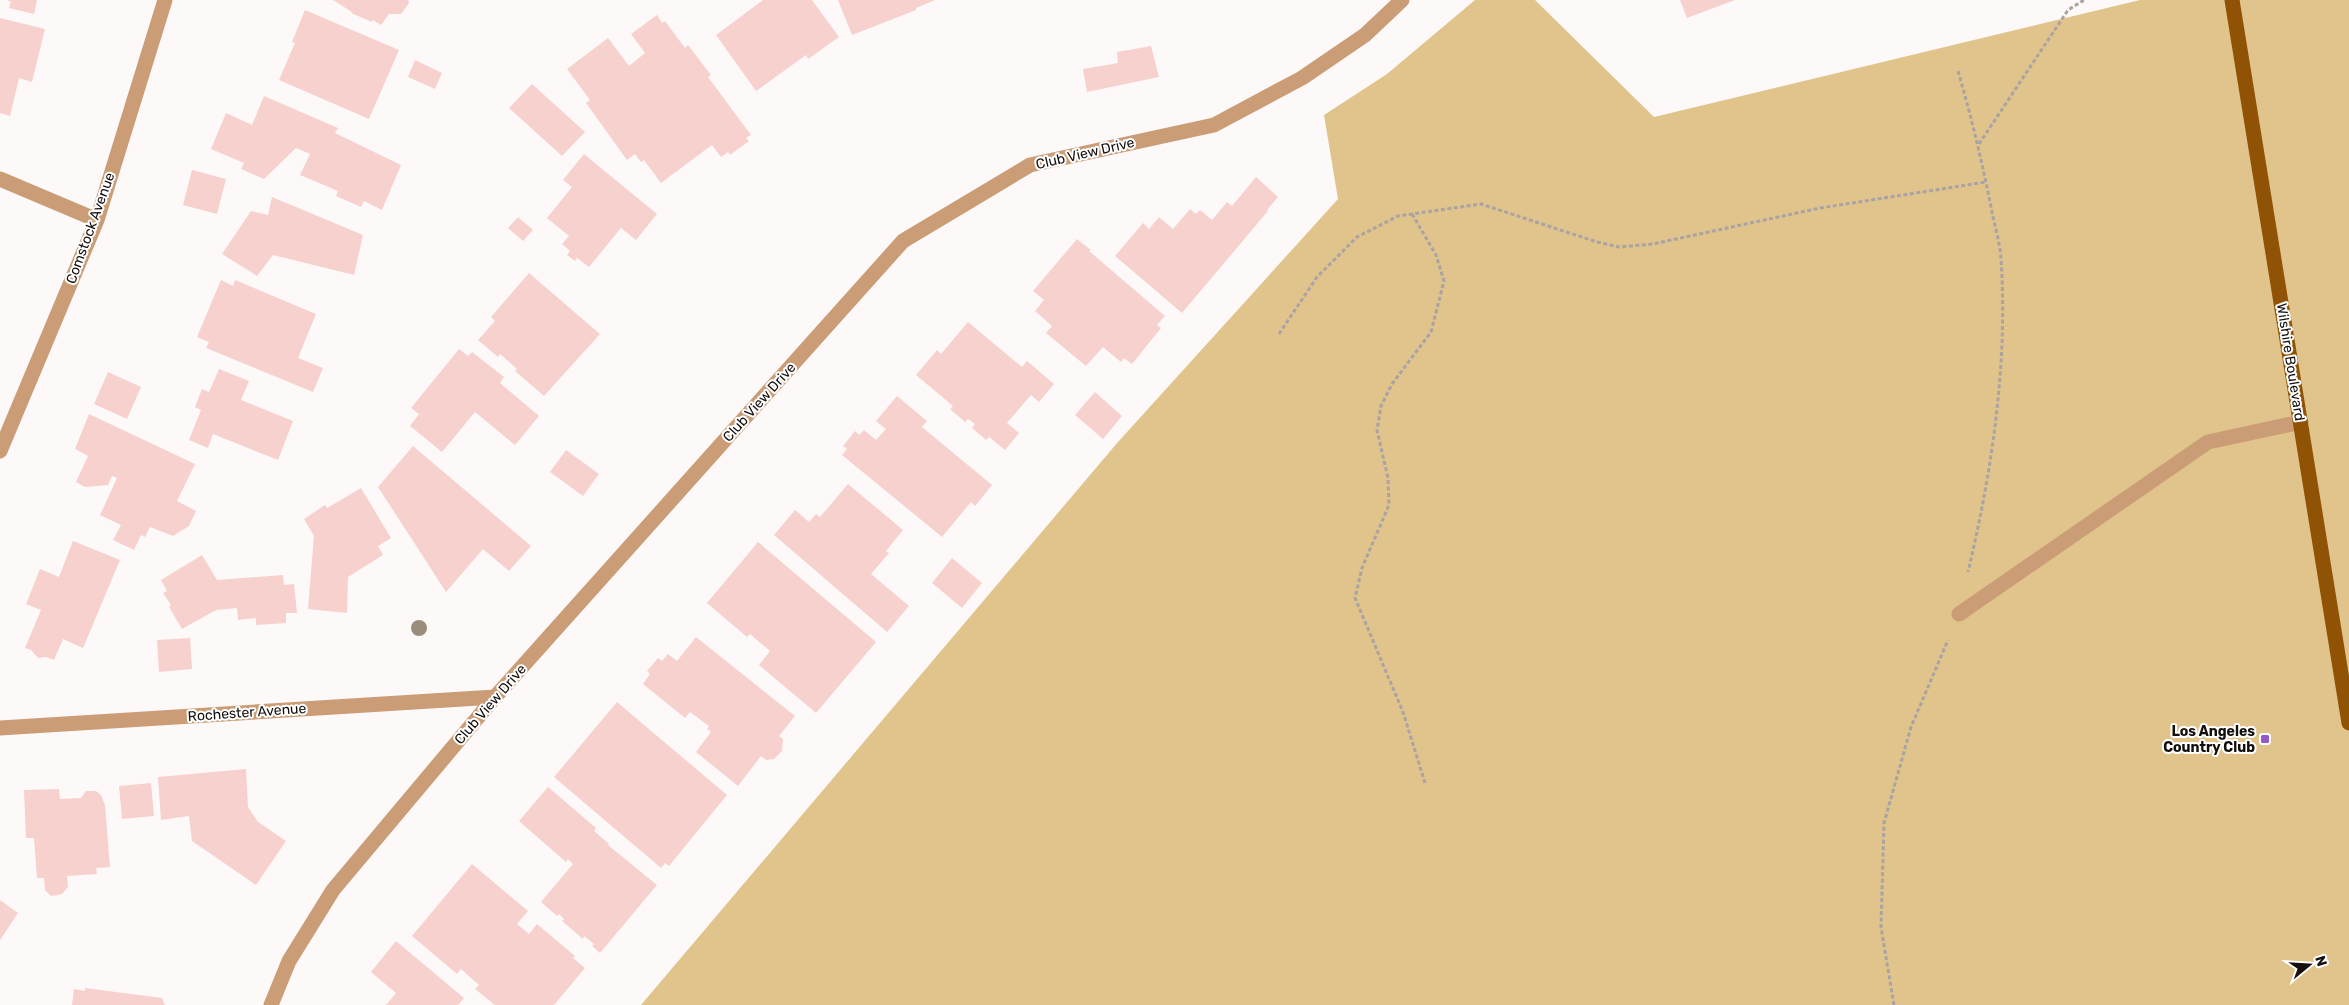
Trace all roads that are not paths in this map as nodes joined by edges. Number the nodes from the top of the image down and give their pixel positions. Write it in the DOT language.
graph roads {
  1 [pos="165,0"];
  2 [pos="1402,0"];
  3 [pos="2232,0"];
  4 [pos="0,178"];
  5 [pos="97,220"];
  6 [pos="2301,422"];
  7 [pos="0,451"];
  8 [pos="1959,614"];
  9 [pos="495,697"];
  10 [pos="2349,723"];
  11 [pos="0,728"];
  12 [pos="271,1005"];
  1 -- 5 [label="street, Comstock Avenue"];
  2 -- 9 [label="street, Club View Drive"];
  3 -- 6 [label="main road, Wilshire Boulevard"];
  4 -- 5 [label="street"];
  5 -- 7 [label="street, Comstock Avenue"];
  6 -- 8 [label="street"];
  6 -- 10 [label="main road, Wilshire Boulevard"];
  9 -- 11 [label="street, Rochester Avenue"];
  9 -- 12 [label="street, Club View Drive"];
}
